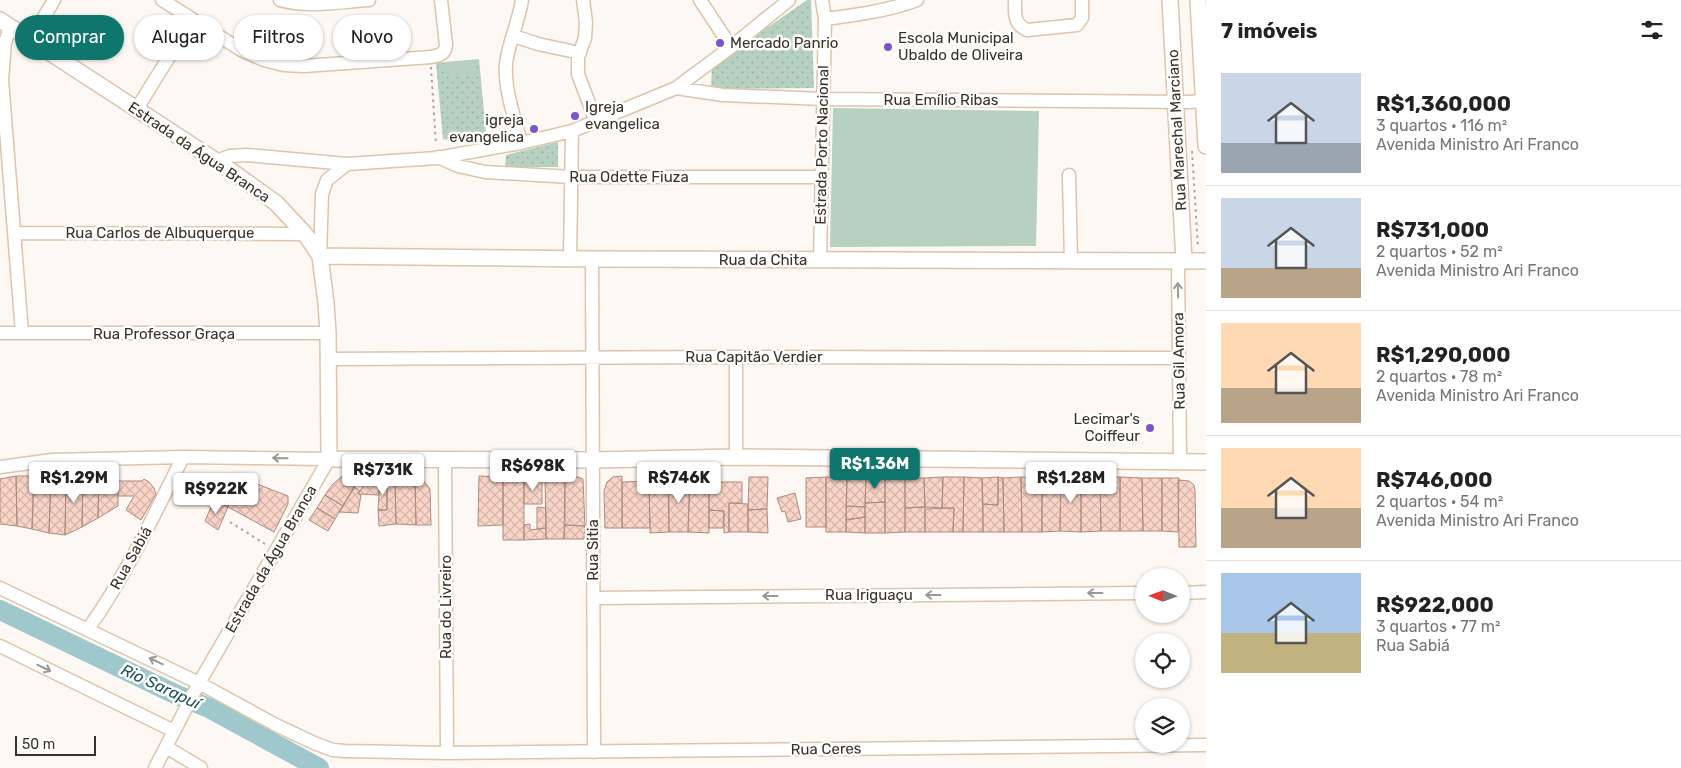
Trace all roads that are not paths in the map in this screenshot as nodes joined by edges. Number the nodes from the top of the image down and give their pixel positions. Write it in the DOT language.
graph roads {
  1 [pos="54,0"];
  2 [pos="280,0"];
  3 [pos="369,0"];
  4 [pos="441,0"];
  5 [pos="522,0"];
  6 [pos="582,0"];
  7 [pos="700,0"];
  8 [pos="788,0"];
  9 [pos="822,0"];
  10 [pos="917,0"];
  11 [pos="1015,0"];
  12 [pos="1082,0"];
  13 [pos="1170,0"];
  14 [pos="169,2"];
  15 [pos="1201,5"];
  16 [pos="45,15"];
  17 [pos="186,15"];
  18 [pos="824,19"];
  19 [pos="5,23"];
  20 [pos="514,36"];
  21 [pos="224,40"];
  22 [pos="732,47"];
  23 [pos="580,53"];
  24 [pos="60,60"];
  25 [pos="167,60"];
  26 [pos="676,88"];
  27 [pos="823,99"];
  28 [pos="1205,100"];
  29 [pos="1175,102"];
  30 [pos="136,110"];
  31 [pos="596,122"];
  32 [pos="572,131"];
  33 [pos="521,144"];
  34 [pos="1206,146"];
  35 [pos="438,157"];
  36 [pos="216,161"];
  37 [pos="347,164"];
  38 [pos="1069,175"];
  39 [pos="571,177"];
  40 [pos="822,177"];
  41 [pos="15,233"];
  42 [pos="305,234"];
  43 [pos="320,256"];
  44 [pos="570,259"];
  45 [pos="592,259"];
  46 [pos="820,260"];
  47 [pos="1071,261"];
  48 [pos="1181,261"];
  49 [pos="1206,261"];
  50 [pos="0,333"];
  51 [pos="22,333"];
  52 [pos="328,333"];
  53 [pos="736,357"];
  54 [pos="592,358"];
  55 [pos="1179,358"];
  56 [pos="328,359"];
  57 [pos="183,457"];
  58 [pos="736,457"];
  59 [pos="329,459"];
  60 [pos="446,460"];
  61 [pos="593,460"];
  62 [pos="1180,461"];
  63 [pos="1206,462"];
  64 [pos="0,467"];
  65 [pos="0,588"];
  66 [pos="1206,592"];
  67 [pos="1135,593"];
  68 [pos="1190,593"];
  69 [pos="594,598"];
  70 [pos="88,629"];
  71 [pos="0,646"];
  72 [pos="200,683"];
  73 [pos="174,732"];
  74 [pos="1206,745"];
  75 [pos="166,747"];
  76 [pos="594,752"];
  77 [pos="447,753"];
  78 [pos="155,768"];
  79 [pos="201,768"];
  1 -- 16 [label="street"];
  2 -- 3 [label="street"];
  4 -- 21 [label="street"];
  5 -- 20 [label="street"];
  6 -- 23 [label="street"];
  7 -- 22 [label="street"];
  8 -- 22 [label="street"];
  9 -- 18 [label="street, Estrada Porto Nacional"];
  10 -- 18 [label="street"];
  11 -- 12 [label="street"];
  13 -- 29 [label="main road, Rua Marechal Marciano"];
  14 -- 17 [label="street"];
  15 -- 28 [label="main road, Rua Marechal Marciano"];
  18 -- 27 [label="street, Estrada Porto Nacional"];
  19 -- 41 [label="street"];
  20 -- 23 [label="street"];
  20 -- 33 [label="street"];
  22 -- 26 [label="street"];
  23 -- 31 [label="street"];
  24 -- 30 [label="main road, Estrada da Água Branca"];
  25 -- 30 [label="street"];
  26 -- 27 [label="street, Rua Emílio Ribas"];
  26 -- 31 [label="street"];
  27 -- 29 [label="street, Rua Emílio Ribas"];
  27 -- 40 [label="street, Estrada Porto Nacional"];
  28 -- 29 [label="street, Rua Emílio Ribas"];
  28 -- 34 [label="main road, Rua Marechal Marciano"];
  29 -- 48 [label="main road, Rua Marechal Marciano"];
  30 -- 36 [label="main road, Estrada da Água Branca"];
  31 -- 32 [label="street"];
  32 -- 33 [label="street"];
  32 -- 39 [label="street"];
  33 -- 35 [label="street"];
  35 -- 37 [label="street"];
  35 -- 39 [label="street, Rua Odette Fiuza"];
  36 -- 37 [label="street"];
  36 -- 42 [label="main road, Estrada da Água Branca"];
  37 -- 43 [label="street"];
  38 -- 47 [label="street"];
  39 -- 40 [label="street, Rua Odette Fiuza"];
  39 -- 44 [label="street"];
  40 -- 46 [label="street, Estrada Porto Nacional"];
  41 -- 42 [label="street, Rua Carlos de Albuquerque"];
  41 -- 51 [label="street"];
  42 -- 43 [label="main road, Estrada da Água Branca"];
  43 -- 44 [label="main road, Rua da Chita"];
  43 -- 52 [label="main road, Estrada da Água Branca"];
  44 -- 45 [label="main road, Rua da Chita"];
  45 -- 46 [label="main road, Rua da Chita"];
  45 -- 54 [label="street, Rua Sitia"];
  46 -- 47 [label="main road, Rua da Chita"];
  47 -- 48 [label="main road, Rua da Chita"];
  48 -- 49 [label="main road, Rua da Chita"];
  55 -- 48 [label="street, Rua Gil Amora, one-way"];
  50 -- 51 [label="street, Rua Professor Graça"];
  51 -- 52 [label="street, Rua Professor Graça"];
  52 -- 56 [label="main road, Estrada da Água Branca"];
  53 -- 54 [label="street, Rua Capitão Verdier"];
  53 -- 55 [label="street, Rua Capitão Verdier"];
  53 -- 58 [label="street"];
  54 -- 56 [label="street, Rua Capitão Verdier"];
  54 -- 61 [label="street, Rua Sitia"];
  55 -- 62 [label="street, Rua Gil Amora"];
  56 -- 59 [label="main road, Estrada da Água Branca"];
  59 -- 57 [label="street, one-way"];
  57 -- 64 [label="street"];
  57 -- 70 [label="street, Rua Sabiá"];
  58 -- 61 [label="main road"];
  58 -- 62 [label="main road"];
  59 -- 60 [label="main road"];
  59 -- 72 [label="street, Estrada da Água Branca"];
  60 -- 61 [label="main road"];
  60 -- 77 [label="street, Rua do Livreiro"];
  61 -- 69 [label="street, Rua Sitia"];
  62 -- 63 [label="main road"];
  65 -- 70 [label="street, Rua Ceres"];
  66 -- 68 [label="street"];
  67 -- 69 [label="street, Rua Iriguaçu, one-way"];
  69 -- 76 [label="street, Rua Sitia"];
  72 -- 70 [label="street, Rua Ceres, one-way"];
  71 -- 73 [label="street, one-way"];
  72 -- 73 [label="street, Estrada da Água Branca"];
  72 -- 77 [label="street, Rua Ceres"];
  73 -- 75 [label="street, Estrada da Água Branca"];
  74 -- 76 [label="street, Rua Ceres"];
  75 -- 78 [label="street, Estrada da Água Branca"];
  75 -- 79 [label="street"];
  76 -- 77 [label="street, Rua Ceres"];
}
